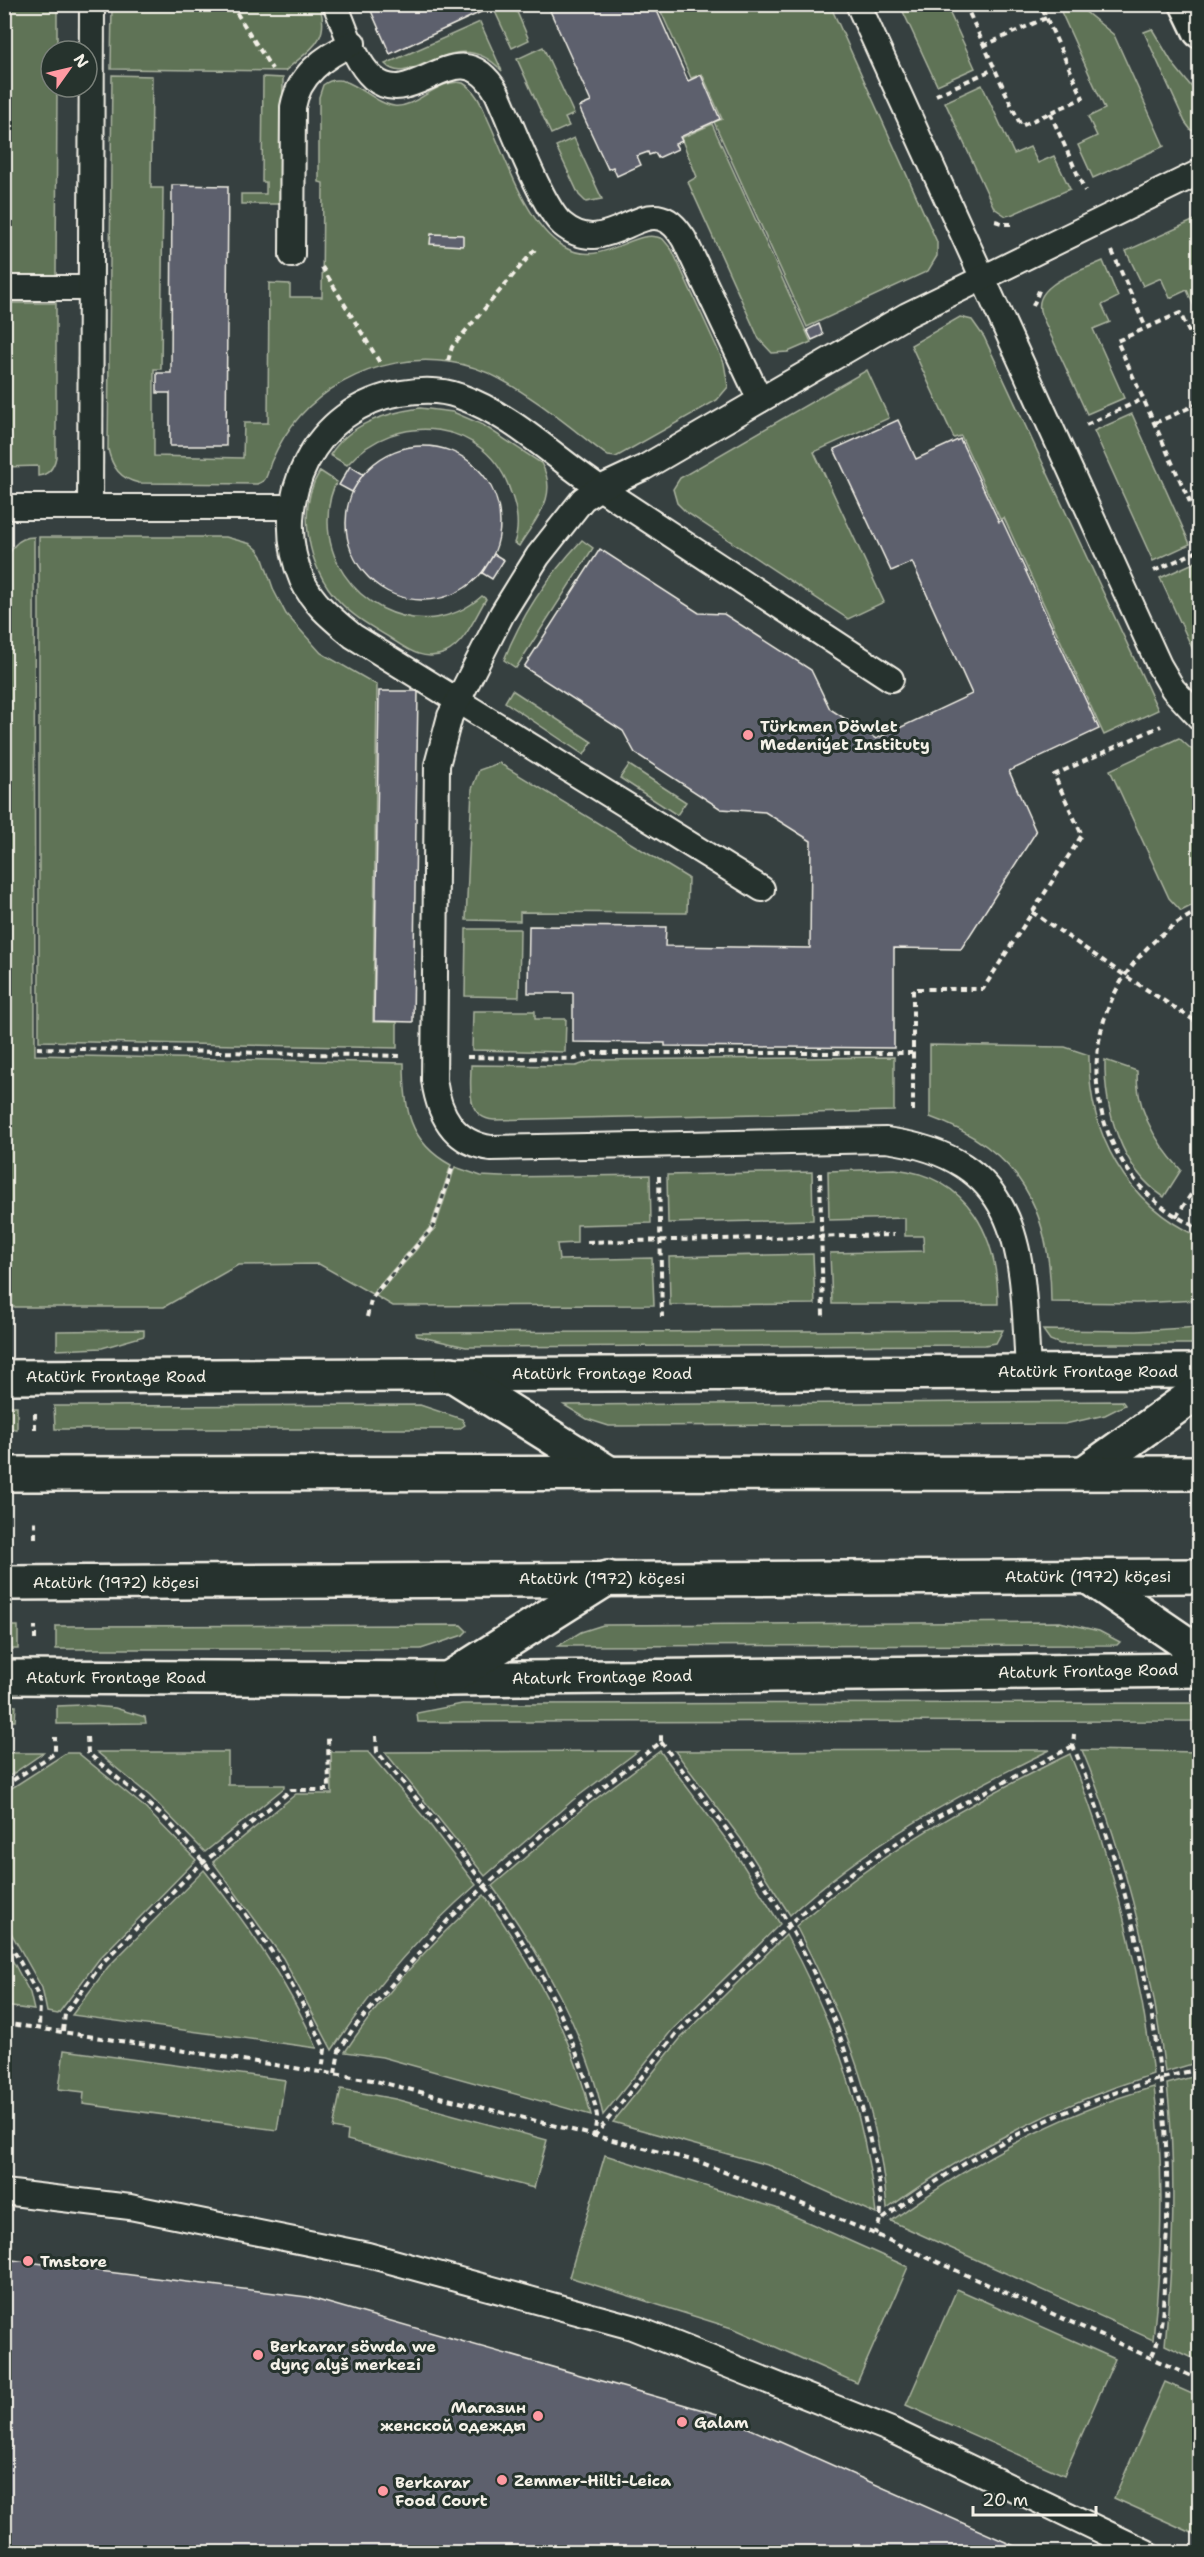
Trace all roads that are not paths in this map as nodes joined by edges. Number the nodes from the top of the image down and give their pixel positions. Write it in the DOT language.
graph roads {
  1 [pos="92,4"];
  2 [pos="335,4"];
  3 [pos="858,4"];
  4 [pos="1187,4"];
  5 [pos="1200,31"];
  6 [pos="352,44"];
  7 [pos="1200,172"];
  8 [pos="292,255"];
  9 [pos="982,278"];
  10 [pos="4,288"];
  11 [pos="90,288"];
  12 [pos="760,400"];
  13 [pos="600,488"];
  14 [pos="90,506"];
  15 [pos="4,507"];
  16 [pos="291,507"];
  17 [pos="891,679"];
  18 [pos="458,700"];
  19 [pos="1200,718"];
  20 [pos="762,889"];
  21 [pos="1200,1371"];
  22 [pos="1028,1372"];
  23 [pos="451,1374"];
  24 [pos="4,1377"];
  25 [pos="1200,1390"];
  26 [pos="609,1473"];
  27 [pos="1084,1473"];
  28 [pos="1200,1473"];
  29 [pos="4,1474"];
  30 [pos="1087,1576"];
  31 [pos="1200,1576"];
  32 [pos="608,1578"];
  33 [pos="4,1583"];
  34 [pos="1200,1653"];
  35 [pos="1200,1670"];
  36 [pos="4,1677"];
  37 [pos="447,1679"];
  38 [pos="4,2192"];
  39 [pos="1146,2553"];
  1 -- 11 [label="lane"];
  2 -- 6 [label="lane"];
  3 -- 9 [label="lane"];
  4 -- 5 [label="main road"];
  6 -- 8 [label="lane"];
  6 -- 12 [label="lane"];
  7 -- 9 [label="lane"];
  9 -- 12 [label="lane"];
  9 -- 19 [label="lane"];
  10 -- 11 [label="lane"];
  11 -- 14 [label="lane"];
  12 -- 13 [label="lane"];
  13 -- 16 [label="lane"];
  13 -- 17 [label="lane"];
  13 -- 18 [label="lane"];
  14 -- 15 [label="lane"];
  14 -- 16 [label="lane"];
  16 -- 18 [label="lane"];
  18 -- 20 [label="lane"];
  18 -- 22 [label="lane"];
  21 -- 22 [label="main road, Atatürk Frontage Road"];
  22 -- 23 [label="main road, Atatürk Frontage Road"];
  23 -- 24 [label="main road, Atatürk Frontage Road"];
  23 -- 26 [label="main road"];
  25 -- 27 [label="main road"];
  26 -- 27 [label="main road"];
  26 -- 29 [label="main road"];
  27 -- 28 [label="main road"];
  30 -- 31 [label="main road, Atatürk (1972) köçesi"];
  30 -- 32 [label="main road, Atatürk (1972) köçesi"];
  30 -- 34 [label="main road"];
  32 -- 33 [label="main road, Atatürk (1972) köçesi"];
  32 -- 37 [label="main road"];
  35 -- 37 [label="main road, Ataturk Frontage Road"];
  36 -- 37 [label="main road, Ataturk Frontage Road"];
  38 -- 39 [label="lane"];
}
